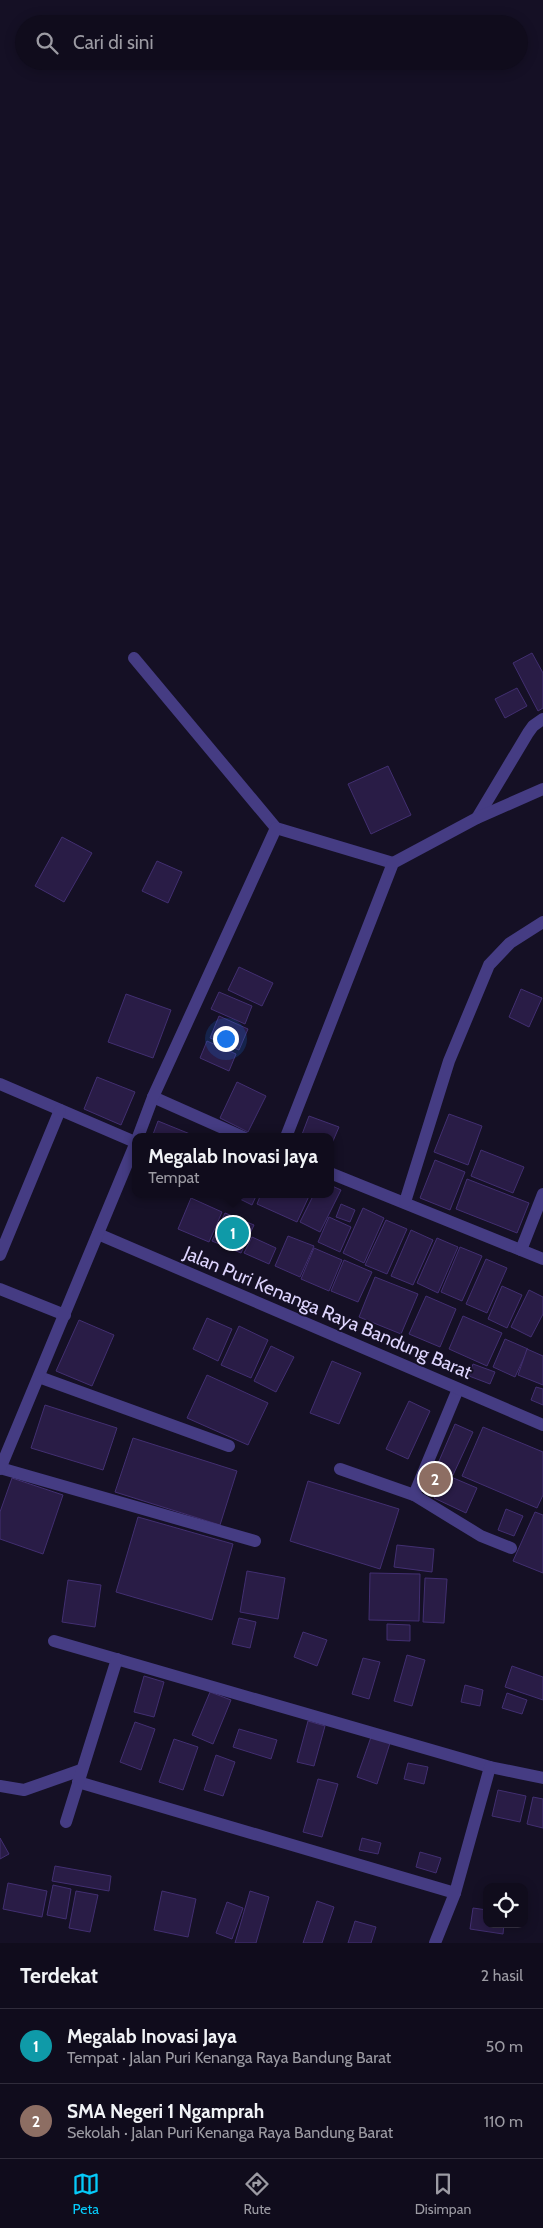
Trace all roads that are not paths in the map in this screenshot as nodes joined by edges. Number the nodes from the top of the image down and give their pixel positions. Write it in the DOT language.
graph roads {
  1 [pos="134,658"];
  2 [pos="543,719"];
  3 [pos="543,789"];
  4 [pos="477,818"];
  5 [pos="276,828"];
  6 [pos="393,864"];
  7 [pos="543,922"];
  8 [pos="0,1084"];
  9 [pos="153,1097"];
  10 [pos="60,1110"];
  11 [pos="140,1133"];
  12 [pos="235,1133"];
  13 [pos="288,1133"];
  14 [pos="132,1141"];
  15 [pos="132,1149"];
  16 [pos="334,1174"];
  17 [pos="543,1194"];
  18 [pos="405,1202"];
  19 [pos="98,1234"];
  20 [pos="521,1250"];
  21 [pos="0,1255"];
  22 [pos="543,1259"];
  23 [pos="0,1289"];
  24 [pos="65,1315"];
  25 [pos="39,1377"];
  26 [pos="458,1389"];
  27 [pos="543,1425"];
  28 [pos="230,1446"];
  29 [pos="0,1469"];
  30 [pos="340,1469"];
  31 [pos="414,1495"];
  32 [pos="255,1541"];
  33 [pos="511,1548"];
  34 [pos="54,1641"];
  35 [pos="117,1659"];
  36 [pos="490,1767"];
  37 [pos="80,1776"];
  38 [pos="543,1778"];
  39 [pos="0,1786"];
  40 [pos="66,1822"];
  41 [pos="455,1893"];
  42 [pos="435,1943"];
  1 -- 5 [label="street"];
  2 -- 4 [label="street"];
  3 -- 4 [label="street"];
  4 -- 6 [label="street"];
  5 -- 6 [label="street"];
  5 -- 9 [label="street"];
  6 -- 13 [label="street"];
  7 -- 18 [label="street"];
  8 -- 10 [label="street"];
  9 -- 11 [label="street"];
  9 -- 12 [label="street"];
  10 -- 14 [label="street"];
  10 -- 21 [label="street"];
  15 -- 19 [label="street"];
  16 -- 18 [label="street"];
  17 -- 20 [label="street"];
  18 -- 20 [label="street"];
  19 -- 24 [label="street"];
  19 -- 26 [label="street, Jalan Puri Kenanga Raya Bandung Barat"];
  20 -- 22 [label="street"];
  23 -- 24 [label="street"];
  24 -- 25 [label="street"];
  25 -- 28 [label="street"];
  25 -- 29 [label="street"];
  26 -- 27 [label="street, Jalan Puri Kenanga Raya Bandung Barat"];
  26 -- 31 [label="street"];
  29 -- 32 [label="street"];
  30 -- 31 [label="street"];
  31 -- 33 [label="street"];
  34 -- 35 [label="street"];
  35 -- 36 [label="street"];
  35 -- 37 [label="street"];
  36 -- 38 [label="street"];
  36 -- 41 [label="street"];
  37 -- 39 [label="street"];
  37 -- 40 [label="street"];
  37 -- 41 [label="street"];
  41 -- 42 [label="street"];
}
